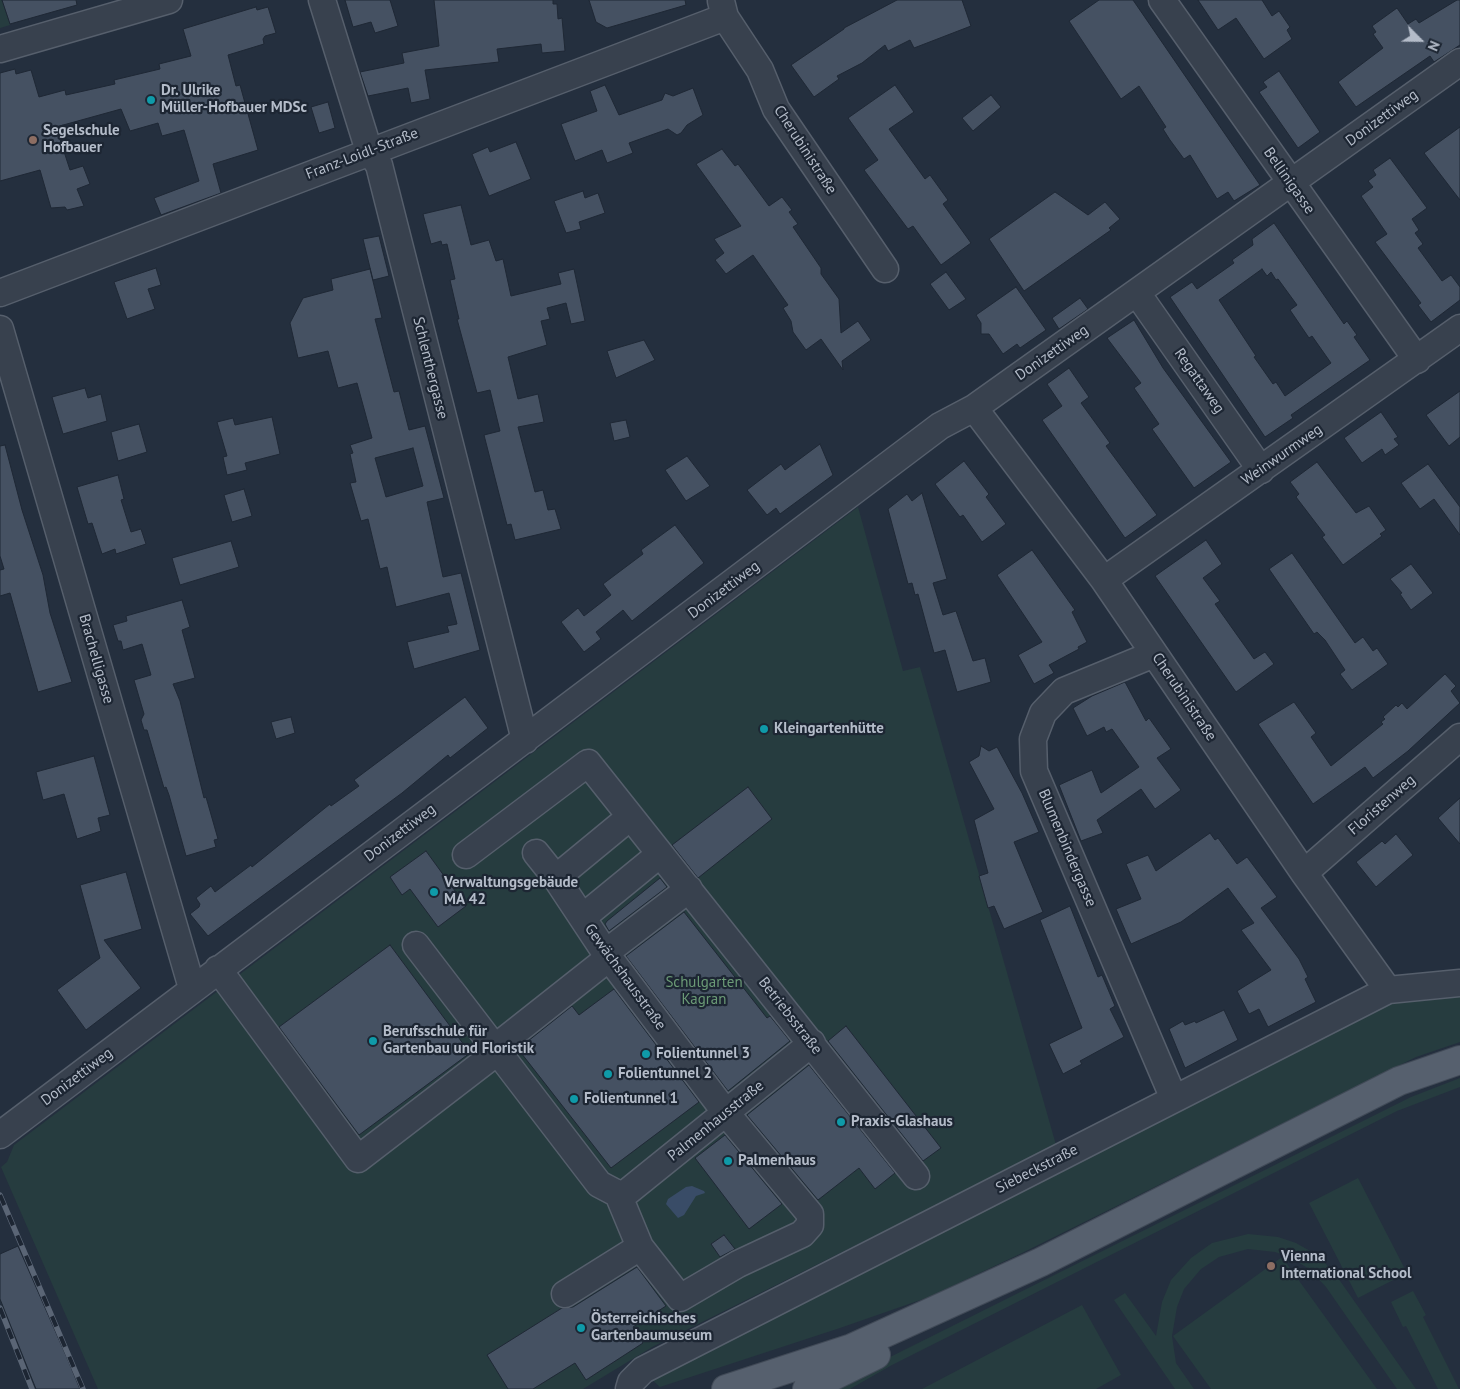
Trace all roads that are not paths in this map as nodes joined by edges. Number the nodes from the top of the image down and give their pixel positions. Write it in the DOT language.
graph roads {
  1 [pos="169,0"];
  2 [pos="322,0"];
  3 [pos="1162,0"];
  4 [pos="723,8"];
  5 [pos="0,49"];
  6 [pos="1460,62"];
  7 [pos="369,151"];
  8 [pos="1291,184"];
  9 [pos="885,269"];
  10 [pos="0,293"];
  11 [pos="1137,293"];
  12 [pos="1460,328"];
  13 [pos="0,329"];
  14 [pos="1417,360"];
  15 [pos="974,408"];
  16 [pos="1261,470"];
  17 [pos="1104,580"];
  18 [pos="1154,654"];
  19 [pos="1460,738"];
  20 [pos="525,740"];
  21 [pos="630,817"];
  22 [pos="536,853"];
  23 [pos="660,854"];
  24 [pos="466,855"];
  25 [pos="1304,874"];
  26 [pos="556,878"];
  27 [pos="689,889"];
  28 [pos="583,917"];
  29 [pos="416,945"];
  30 [pos="607,955"];
  31 [pos="218,970"];
  32 [pos="1460,983"];
  33 [pos="192,988"];
  34 [pos="1388,990"];
  35 [pos="812,1043"];
  36 [pos="496,1047"];
  37 [pos="1460,1060"];
  38 [pos="1460,1074"];
  39 [pos="1174,1098"];
  40 [pos="726,1113"];
  41 [pos="0,1135"];
  42 [pos="916,1176"];
  43 [pos="618,1194"];
  44 [pos="640,1247"];
  45 [pos="565,1294"];
  46 [pos="629,1389"];
  47 [pos="726,1389"];
  48 [pos="807,1389"];
  1 -- 5 [label="street"];
  2 -- 7 [label="street, Schlenthergasse"];
  3 -- 8 [label="street, Bellinigasse"];
  4 -- 7 [label="street, Franz-Loidl-Straße"];
  4 -- 9 [label="street, Cherubinistraße"];
  6 -- 8 [label="street, Donizettiweg"];
  7 -- 10 [label="street, Franz-Loidl-Straße"];
  7 -- 20 [label="street, Schlenthergasse"];
  8 -- 11 [label="street, Donizettiweg"];
  8 -- 14 [label="street, Bellinigasse"];
  11 -- 15 [label="street, Donizettiweg"];
  11 -- 16 [label="street, Regattaweg"];
  12 -- 14 [label="street, Weinwurmweg"];
  13 -- 33 [label="street, Brachelligasse"];
  14 -- 16 [label="street, Weinwurmweg"];
  15 -- 17 [label="street, Cherubinistraße"];
  15 -- 20 [label="street, Donizettiweg"];
  16 -- 17 [label="street, Weinwurmweg"];
  17 -- 18 [label="street, Cherubinistraße"];
  18 -- 25 [label="street, Cherubinistraße"];
  18 -- 39 [label="street, Blumenbindergasse"];
  19 -- 25 [label="street, Floristenweg"];
  20 -- 31 [label="street, Donizettiweg"];
  21 -- 23 [label="street, Betriebsstraße"];
  21 -- 24 [label="street, Betriebsstraße"];
  21 -- 26 [label="street"];
  22 -- 26 [label="street, Gewächshausstraße"];
  23 -- 27 [label="street, Betriebsstraße"];
  23 -- 28 [label="street"];
  25 -- 34 [label="street, Cherubinistraße"];
  26 -- 28 [label="street, Gewächshausstraße"];
  27 -- 30 [label="street"];
  27 -- 35 [label="street, Betriebsstraße"];
  28 -- 30 [label="street, Gewächshausstraße"];
  29 -- 36 [label="street"];
  30 -- 36 [label="street"];
  30 -- 40 [label="street, Gewächshausstraße"];
  31 -- 33 [label="street, Donizettiweg"];
  31 -- 36 [label="street"];
  32 -- 34 [label="street, Siebeckstraße"];
  33 -- 41 [label="street, Donizettiweg"];
  34 -- 39 [label="street, Siebeckstraße"];
  35 -- 40 [label="street, Palmenhausstraße"];
  35 -- 42 [label="street, Betriebsstraße"];
  36 -- 43 [label="street"];
  37 -- 47 [label="main road"];
  38 -- 48 [label="main road"];
  39 -- 46 [label="street, Siebeckstraße"];
  40 -- 43 [label="street, Palmenhausstraße"];
  40 -- 44 [label="street, Gewächshausstraße"];
  43 -- 44 [label="street"];
  44 -- 45 [label="street"];
}
